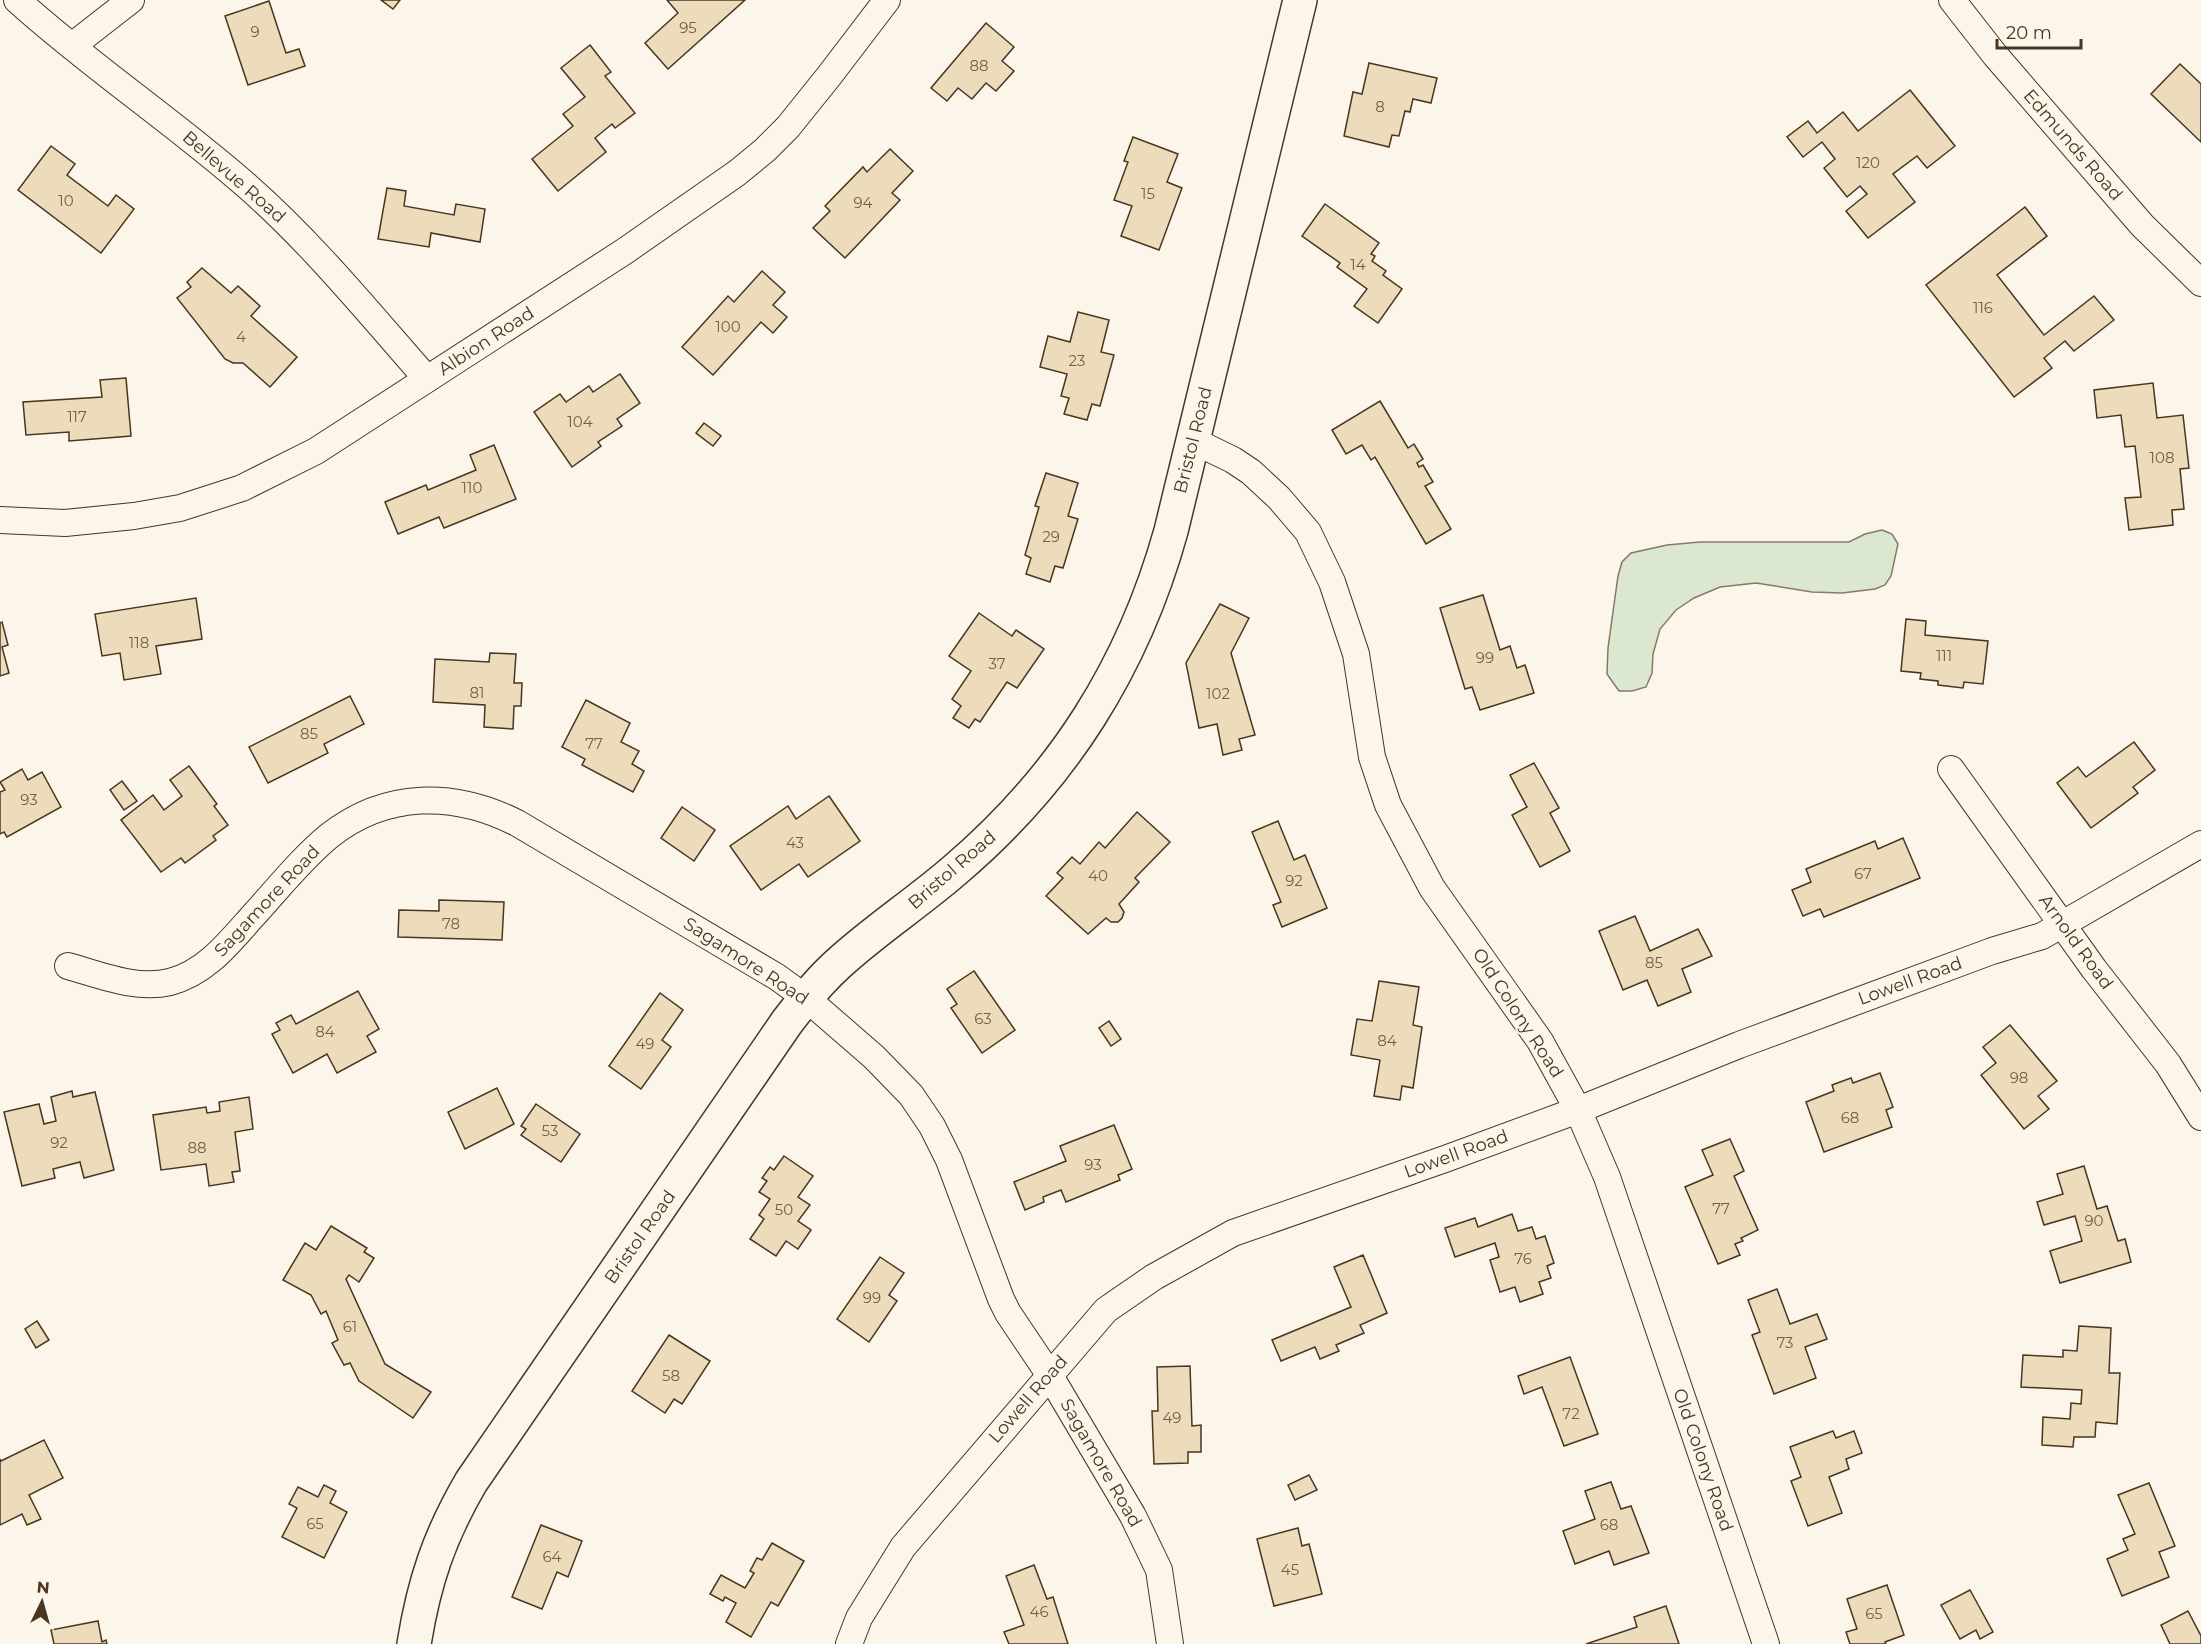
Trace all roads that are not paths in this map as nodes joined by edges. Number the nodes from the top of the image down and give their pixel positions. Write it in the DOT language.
graph roads {
  1 [pos="17,0"];
  2 [pos="131,0"];
  3 [pos="887,0"];
  4 [pos="1300,0"];
  5 [pos="1952,0"];
  6 [pos="72,46"];
  7 [pos="2201,283"];
  8 [pos="427,379"];
  9 [pos="1194,441"];
  10 [pos="0,520"];
  11 [pos="1951,769"];
  12 [pos="2201,844"];
  13 [pos="2063,924"];
  14 [pos="68,966"];
  15 [pos="806,998"];
  16 [pos="1578,1110"];
  17 [pos="2201,1117"];
  18 [pos="1049,1374"];
  19 [pos="414,1644"];
  20 [pos="849,1644"];
  21 [pos="1170,1644"];
  22 [pos="1766,1644"];
  1 -- 6 [label="street, Bellevue Road"];
  2 -- 6 [label="street"];
  3 -- 8 [label="street, Albion Road"];
  4 -- 9 [label="street, Bristol Road"];
  5 -- 7 [label="street, Edmunds Road"];
  6 -- 8 [label="street, Bellevue Road"];
  8 -- 10 [label="street, Albion Road"];
  9 -- 15 [label="street, Bristol Road"];
  9 -- 16 [label="street, Old Colony Road"];
  11 -- 13 [label="street, Arnold Road"];
  12 -- 13 [label="street, Lowell Road"];
  13 -- 16 [label="street, Lowell Road"];
  13 -- 17 [label="street, Arnold Road"];
  14 -- 15 [label="street, Sagamore Road"];
  15 -- 18 [label="street, Sagamore Road"];
  15 -- 19 [label="street, Bristol Road"];
  16 -- 18 [label="street, Lowell Road"];
  16 -- 22 [label="street, Old Colony Road"];
  18 -- 20 [label="street, Lowell Road"];
  18 -- 21 [label="street, Sagamore Road"];
}
